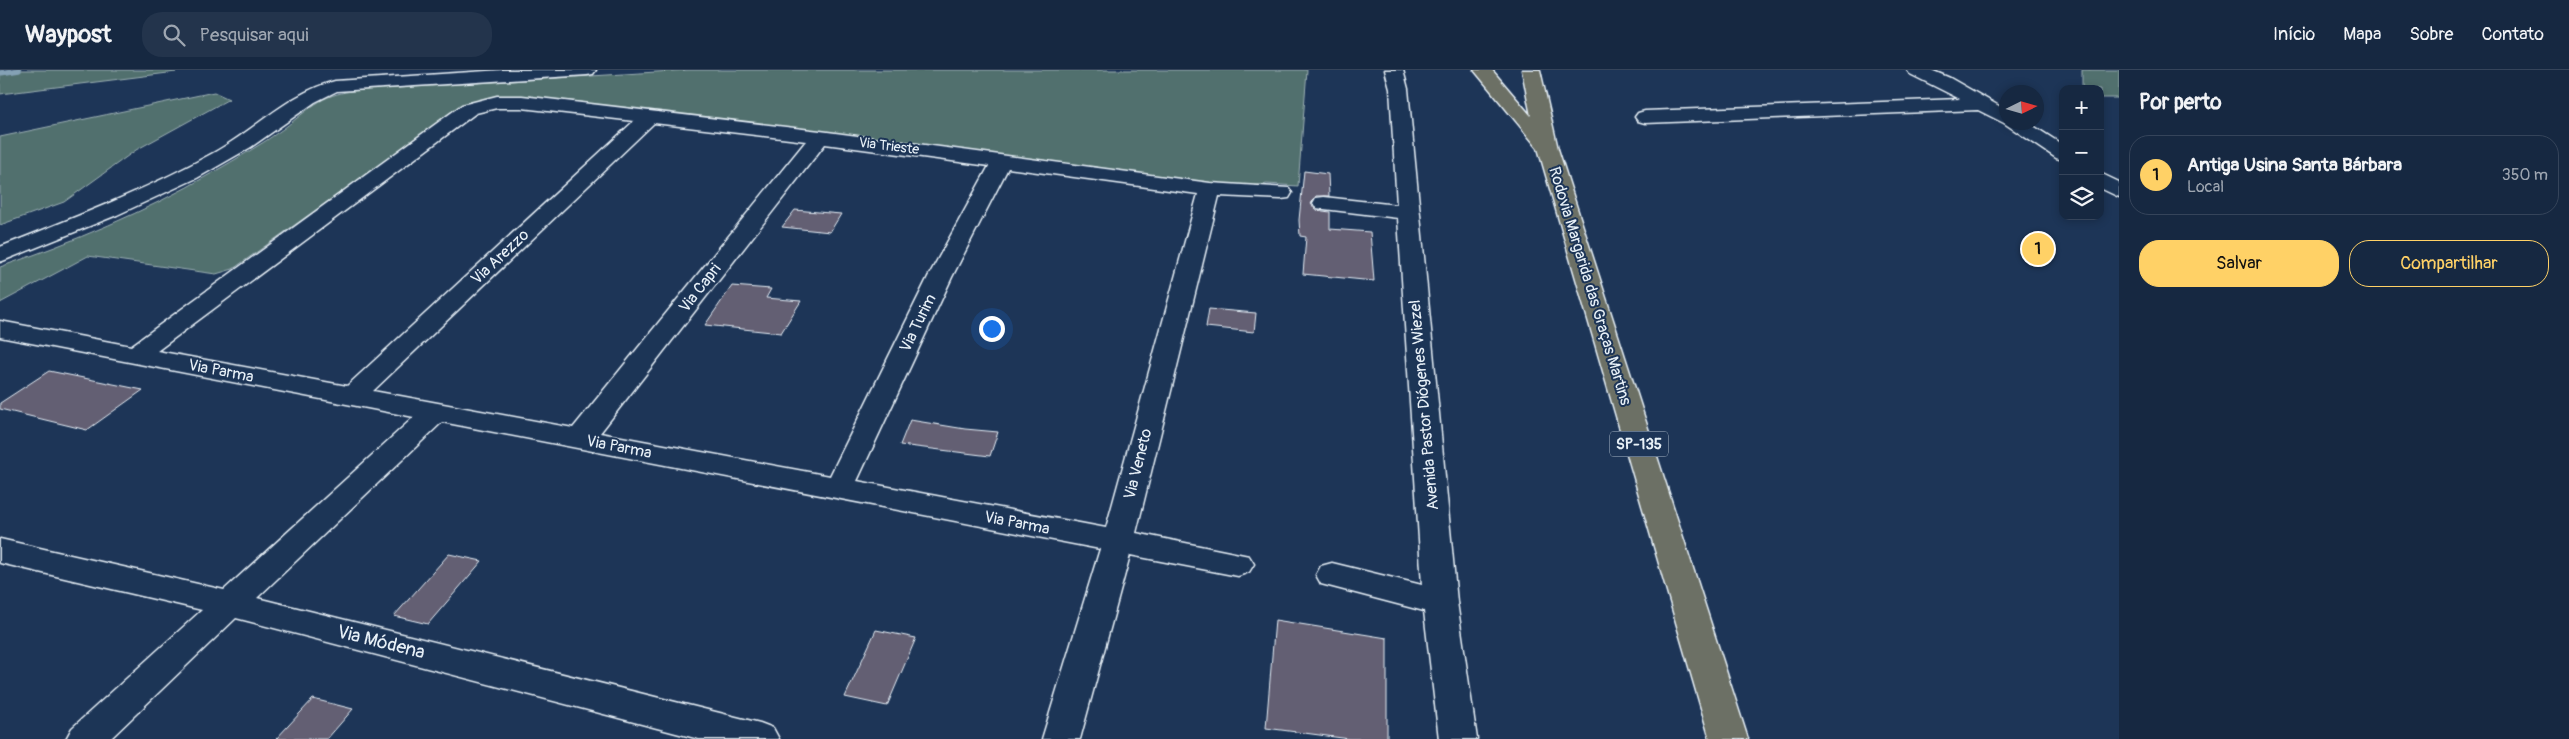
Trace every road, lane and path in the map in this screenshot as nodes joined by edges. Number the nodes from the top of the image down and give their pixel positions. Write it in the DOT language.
graph roads {
  1 [pos="587,70"];
  2 [pos="1394,70"];
  3 [pos="1482,70"];
  4 [pos="1531,70"];
  5 [pos="1916,70"];
  6 [pos="1984,104"];
  7 [pos="1999,114"];
  8 [pos="649,117"];
  9 [pos="1645,117"];
  10 [pos="2026,130"];
  11 [pos="820,137"];
  12 [pos="1548,149"];
  13 [pos="2059,151"];
  14 [pos="1002,161"];
  15 [pos="2104,182"];
  16 [pos="1210,188"];
  17 [pos="2119,191"];
  18 [pos="1281,193"];
  19 [pos="1324,203"];
  20 [pos="1408,213"];
  21 [pos="0,254"];
  22 [pos="0,329"];
  23 [pos="135,355"];
  24 [pos="352,396"];
  25 [pos="436,412"];
  26 [pos="580,439"];
  27 [pos="839,488"];
  28 [pos="1118,542"];
  29 [pos="0,551"];
  30 [pos="1238,564"];
  31 [pos="1332,575"];
  32 [pos="1440,602"];
  33 [pos="230,604"];
  34 [pos="85,739"];
  35 [pos="760,739"];
  36 [pos="1061,739"];
  37 [pos="1458,739"];
  38 [pos="1729,739"];
  1 -- 21 [label="street"];
  2 -- 20 [label="street, Avenida Pastor Diógenes Wiezel"];
  3 -- 12 [label="main road, Rodovia Margarida das Graças Martins / SP-135"];
  4 -- 12 [label="main road, Rodovia Margarida das Graças Martins / SP-135"];
  5 -- 6 [label="street"];
  6 -- 7 [label="street"];
  6 -- 9 [label="street"];
  8 -- 11 [label="street, Via Trieste"];
  8 -- 23 [label="street, Via Trieste"];
  8 -- 24 [label="street, Via Arezzo"];
  10 -- 13 [label="street"];
  11 -- 14 [label="street, Via Trieste"];
  11 -- 26 [label="street, Via Capri"];
  12 -- 38 [label="main road, Rodovia Margarida das Graças Martins / SP-135"];
  14 -- 16 [label="street, Via Trieste"];
  14 -- 27 [label="street, Via Turim"];
  15 -- 17 [label="street"];
  16 -- 18 [label="street, Via Trieste"];
  16 -- 28 [label="street, Via Veneto"];
  19 -- 20 [label="street"];
  20 -- 32 [label="street, Avenida Pastor Diógenes Wiezel"];
  22 -- 23 [label="street, Via Parma"];
  23 -- 24 [label="street, Via Parma"];
  24 -- 25 [label="street, Via Parma"];
  25 -- 26 [label="street, Via Parma"];
  25 -- 33 [label="street"];
  26 -- 27 [label="street, Via Parma"];
  27 -- 28 [label="street, Via Parma"];
  28 -- 30 [label="street, Via Parma"];
  28 -- 36 [label="street, Via Veneto"];
  29 -- 33 [label="street, Via Módena"];
  31 -- 32 [label="street"];
  32 -- 37 [label="street, Avenida Pastor Diógenes Wiezel"];
  33 -- 34 [label="street"];
  33 -- 35 [label="street, Via Módena"];
}
